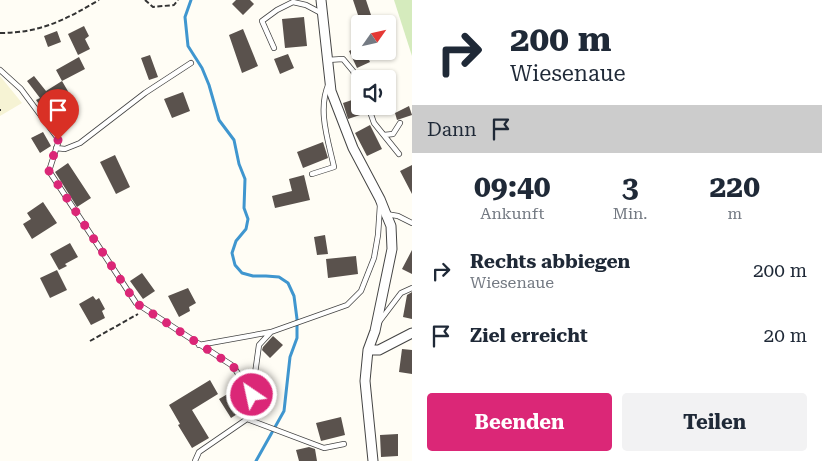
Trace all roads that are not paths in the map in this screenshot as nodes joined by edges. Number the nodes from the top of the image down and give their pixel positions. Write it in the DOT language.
graph roads {
  1 [pos="322,0"];
  2 [pos="322,14"];
  3 [pos="274,48"];
  4 [pos="327,60"];
  5 [pos="191,63"];
  6 [pos="0,70"];
  7 [pos="352,70"];
  8 [pos="330,79"];
  9 [pos="371,115"];
  10 [pos="400,123"];
  11 [pos="384,135"];
  12 [pos="56,148"];
  13 [pos="399,154"];
  14 [pos="312,174"];
  15 [pos="380,199"];
  16 [pos="386,214"];
  17 [pos="412,223"];
  18 [pos="412,288"];
  19 [pos="376,324"];
  20 [pos="271,332"];
  21 [pos="412,333"];
  22 [pos="199,345"];
  23 [pos="368,350"];
  24 [pos="252,395"];
  25 [pos="246,419"];
  26 [pos="344,444"];
  27 [pos="195,461"];
  28 [pos="373,461"];
  1 -- 2 [label="street"];
  2 -- 3 [label="lane"];
  2 -- 4 [label="street"];
  4 -- 7 [label="lane"];
  4 -- 8 [label="street"];
  5 -- 12 [label="lane"];
  6 -- 12 [label="lane"];
  8 -- 14 [label="lane"];
  8 -- 15 [label="street"];
  9 -- 11 [label="lane"];
  10 -- 11 [label="lane"];
  11 -- 13 [label="lane"];
  12 -- 22 [label="lane"];
  15 -- 16 [label="street"];
  15 -- 20 [label="lane"];
  16 -- 17 [label="lane"];
  16 -- 19 [label="street"];
  18 -- 19 [label="lane"];
  19 -- 23 [label="street"];
  20 -- 22 [label="lane"];
  20 -- 24 [label="lane"];
  21 -- 23 [label="street"];
  22 -- 24 [label="lane"];
  23 -- 28 [label="street"];
  24 -- 25 [label="lane"];
  25 -- 26 [label="lane"];
  25 -- 27 [label="lane"];
}
